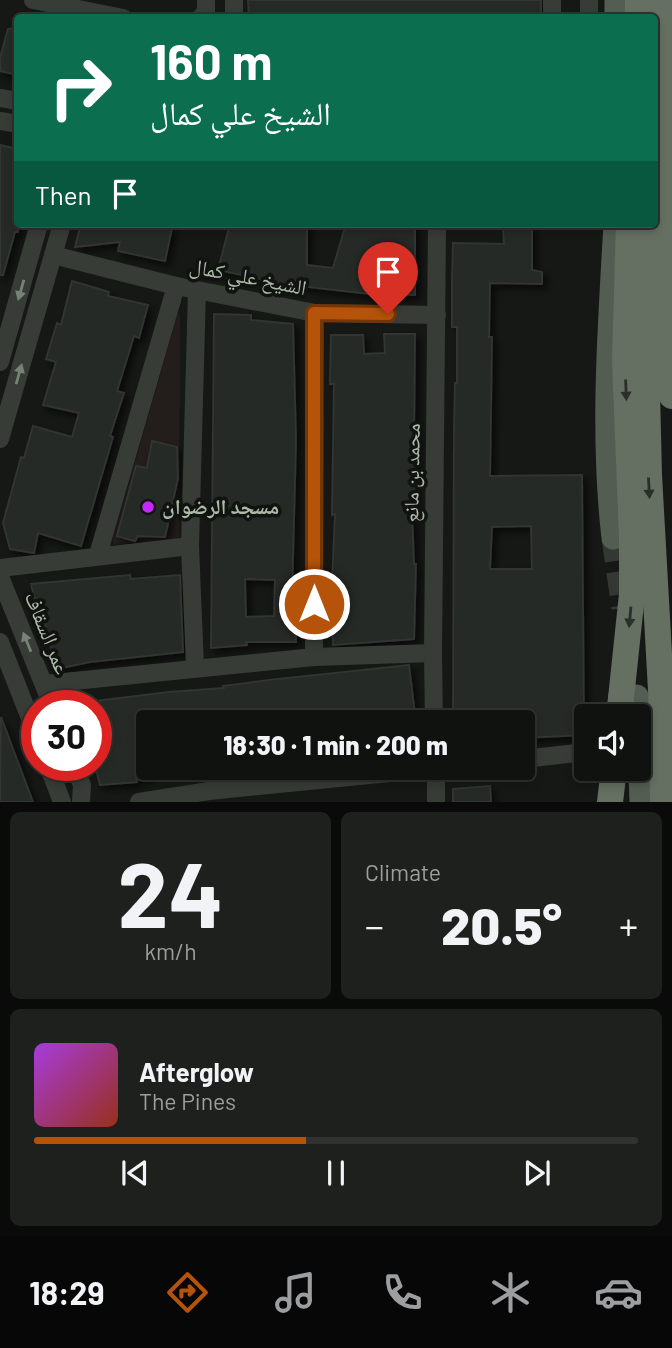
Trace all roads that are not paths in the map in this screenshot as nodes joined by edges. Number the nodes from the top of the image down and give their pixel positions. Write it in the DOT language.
graph roads {
  1 [pos="33,0"];
  2 [pos="660,0"];
  3 [pos="103,14"];
  4 [pos="672,122"];
  5 [pos="38,228"];
  6 [pos="61,228"];
  7 [pos="438,228"];
  8 [pos="615,228"];
  9 [pos="629,228"];
  10 [pos="643,228"];
  11 [pos="53,255"];
  12 [pos="176,286"];
  13 [pos="197,290"];
  14 [pos="314,313"];
  15 [pos="437,315"];
  16 [pos="0,362"];
  17 [pos="672,396"];
  18 [pos="0,439"];
  19 [pos="613,538"];
  20 [pos="190,546"];
  21 [pos="97,555"];
  22 [pos="0,568"];
  23 [pos="0,577"];
  24 [pos="0,642"];
  25 [pos="433,653"];
  26 [pos="314,657"];
  27 [pos="195,667"];
  28 [pos="44,684"];
  29 [pos="46,690"];
  30 [pos="21,695"];
  31 [pos="635,703"];
  32 [pos="435,710"];
  33 [pos="574,753"];
  34 [pos="535,758"];
  35 [pos="339,780"];
  36 [pos="437,780"];
  37 [pos="54,781"];
  38 [pos="80,781"];
  39 [pos="612,781"];
  40 [pos="640,781"];
  41 [pos="208,796"];
  42 [pos="62,802"];
  43 [pos="81,802"];
  44 [pos="139,802"];
  45 [pos="436,802"];
  46 [pos="610,802"];
  47 [pos="641,802"];
  48 [pos="663,802"];
  1 -- 3 [label="street"];
  2 -- 4 [label="highway, bridge"];
  2 -- 17 [label="highway, bridge"];
  5 -- 16 [label="street, one-way"];
  6 -- 11 [label="street"];
  7 -- 15 [label="street, محمد بن مانع"];
  8 -- 19 [label="main road"];
  9 -- 31 [label="highway, one-way, bridge"];
  10 -- 31 [label="highway, one-way"];
  11 -- 12 [label="street, الشيخ علي كمال"];
  18 -- 11 [label="street, one-way"];
  12 -- 13 [label="street, الشيخ علي كمال"];
  12 -- 21 [label="street"];
  13 -- 14 [label="street, الشيخ علي كمال"];
  13 -- 20 [label="street"];
  14 -- 15 [label="street, الشيخ علي كمال"];
  14 -- 26 [label="street"];
  15 -- 25 [label="street, محمد بن مانع"];
  20 -- 21 [label="street"];
  20 -- 27 [label="street"];
  21 -- 22 [label="street"];
  28 -- 23 [label="street, عمر السقاف, one-way"];
  24 -- 30 [label="street"];
  25 -- 26 [label="street"];
  25 -- 32 [label="street, محمد بن مانع"];
  26 -- 27 [label="street"];
  27 -- 28 [label="street"];
  28 -- 29 [label="street, عمر السقاف"];
  31 -- 48 [label="highway"];
  33 -- 34 [label="street"];
  35 -- 41 [label="street"];
  36 -- 45 [label="street"];
  37 -- 42 [label="street"];
  38 -- 43 [label="street"];
  39 -- 46 [label="highway"];
  40 -- 47 [label="main road"];
  41 -- 44 [label="street"];
}
